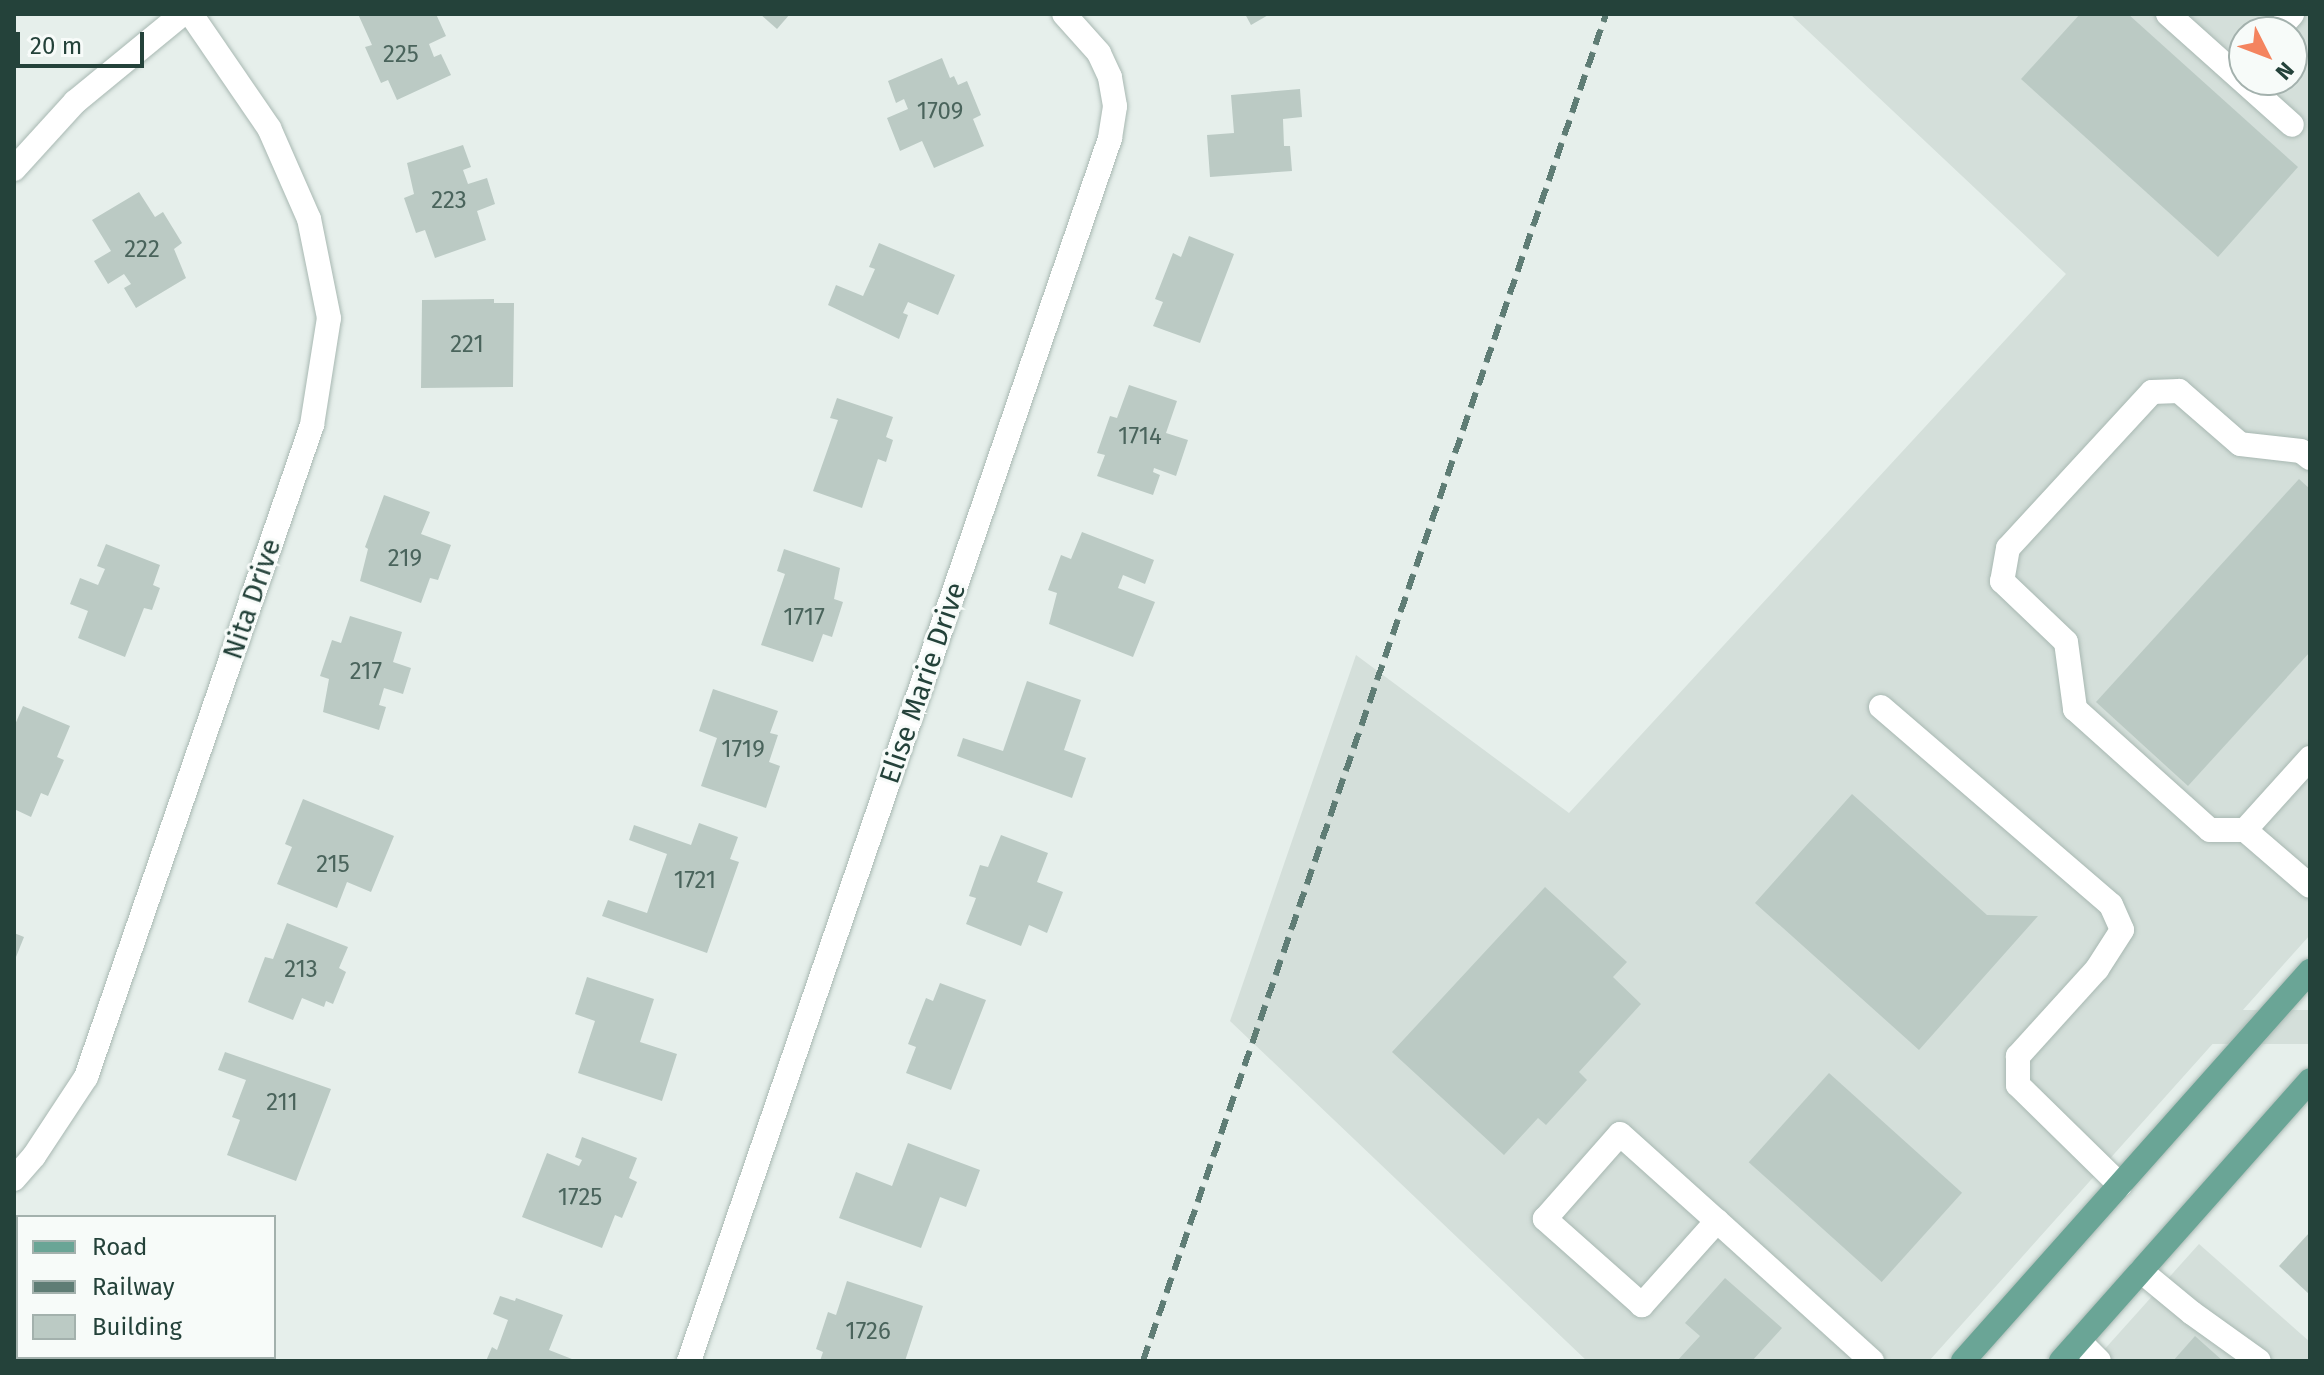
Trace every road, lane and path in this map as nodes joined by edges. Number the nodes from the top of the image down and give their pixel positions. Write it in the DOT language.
graph roads {
  1 [pos="182,14"];
  2 [pos="191,14"];
  3 [pos="1064,14"];
  4 [pos="2168,14"];
  5 [pos="2228,62"];
  6 [pos="2264,96"];
  7 [pos="2292,125"];
  8 [pos="14,169"];
  9 [pos="2310,458"];
  10 [pos="1881,707"];
  11 [pos="2310,758"];
  12 [pos="2245,830"];
  13 [pos="2310,886"];
  14 [pos="2310,971"];
  15 [pos="2310,1081"];
  16 [pos="14,1179"];
  17 [pos="2120,1185"];
  18 [pos="1717,1221"];
  19 [pos="2141,1271"];
  20 [pos="2079,1341"];
  21 [pos="689,1361"];
  22 [pos="1872,1361"];
  23 [pos="1963,1361"];
  24 [pos="2061,1361"];
  25 [pos="2099,1361"];
  26 [pos="2259,1361"];
  1 -- 8 [label="street"];
  2 -- 16 [label="street, Nita Drive"];
  3 -- 21 [label="street, Elise Marie Drive"];
  4 -- 5 [label="street"];
  6 -- 7 [label="street"];
  9 -- 12 [label="street"];
  10 -- 17 [label="street"];
  11 -- 12 [label="street"];
  12 -- 13 [label="street"];
  14 -- 17 [label="main road"];
  15 -- 19 [label="main road"];
  17 -- 23 [label="main road"];
  18 -- 18 [label="street"];
  18 -- 22 [label="street"];
  19 -- 20 [label="main road"];
  19 -- 26 [label="street"];
  20 -- 24 [label="main road"];
  20 -- 25 [label="street"];
}
